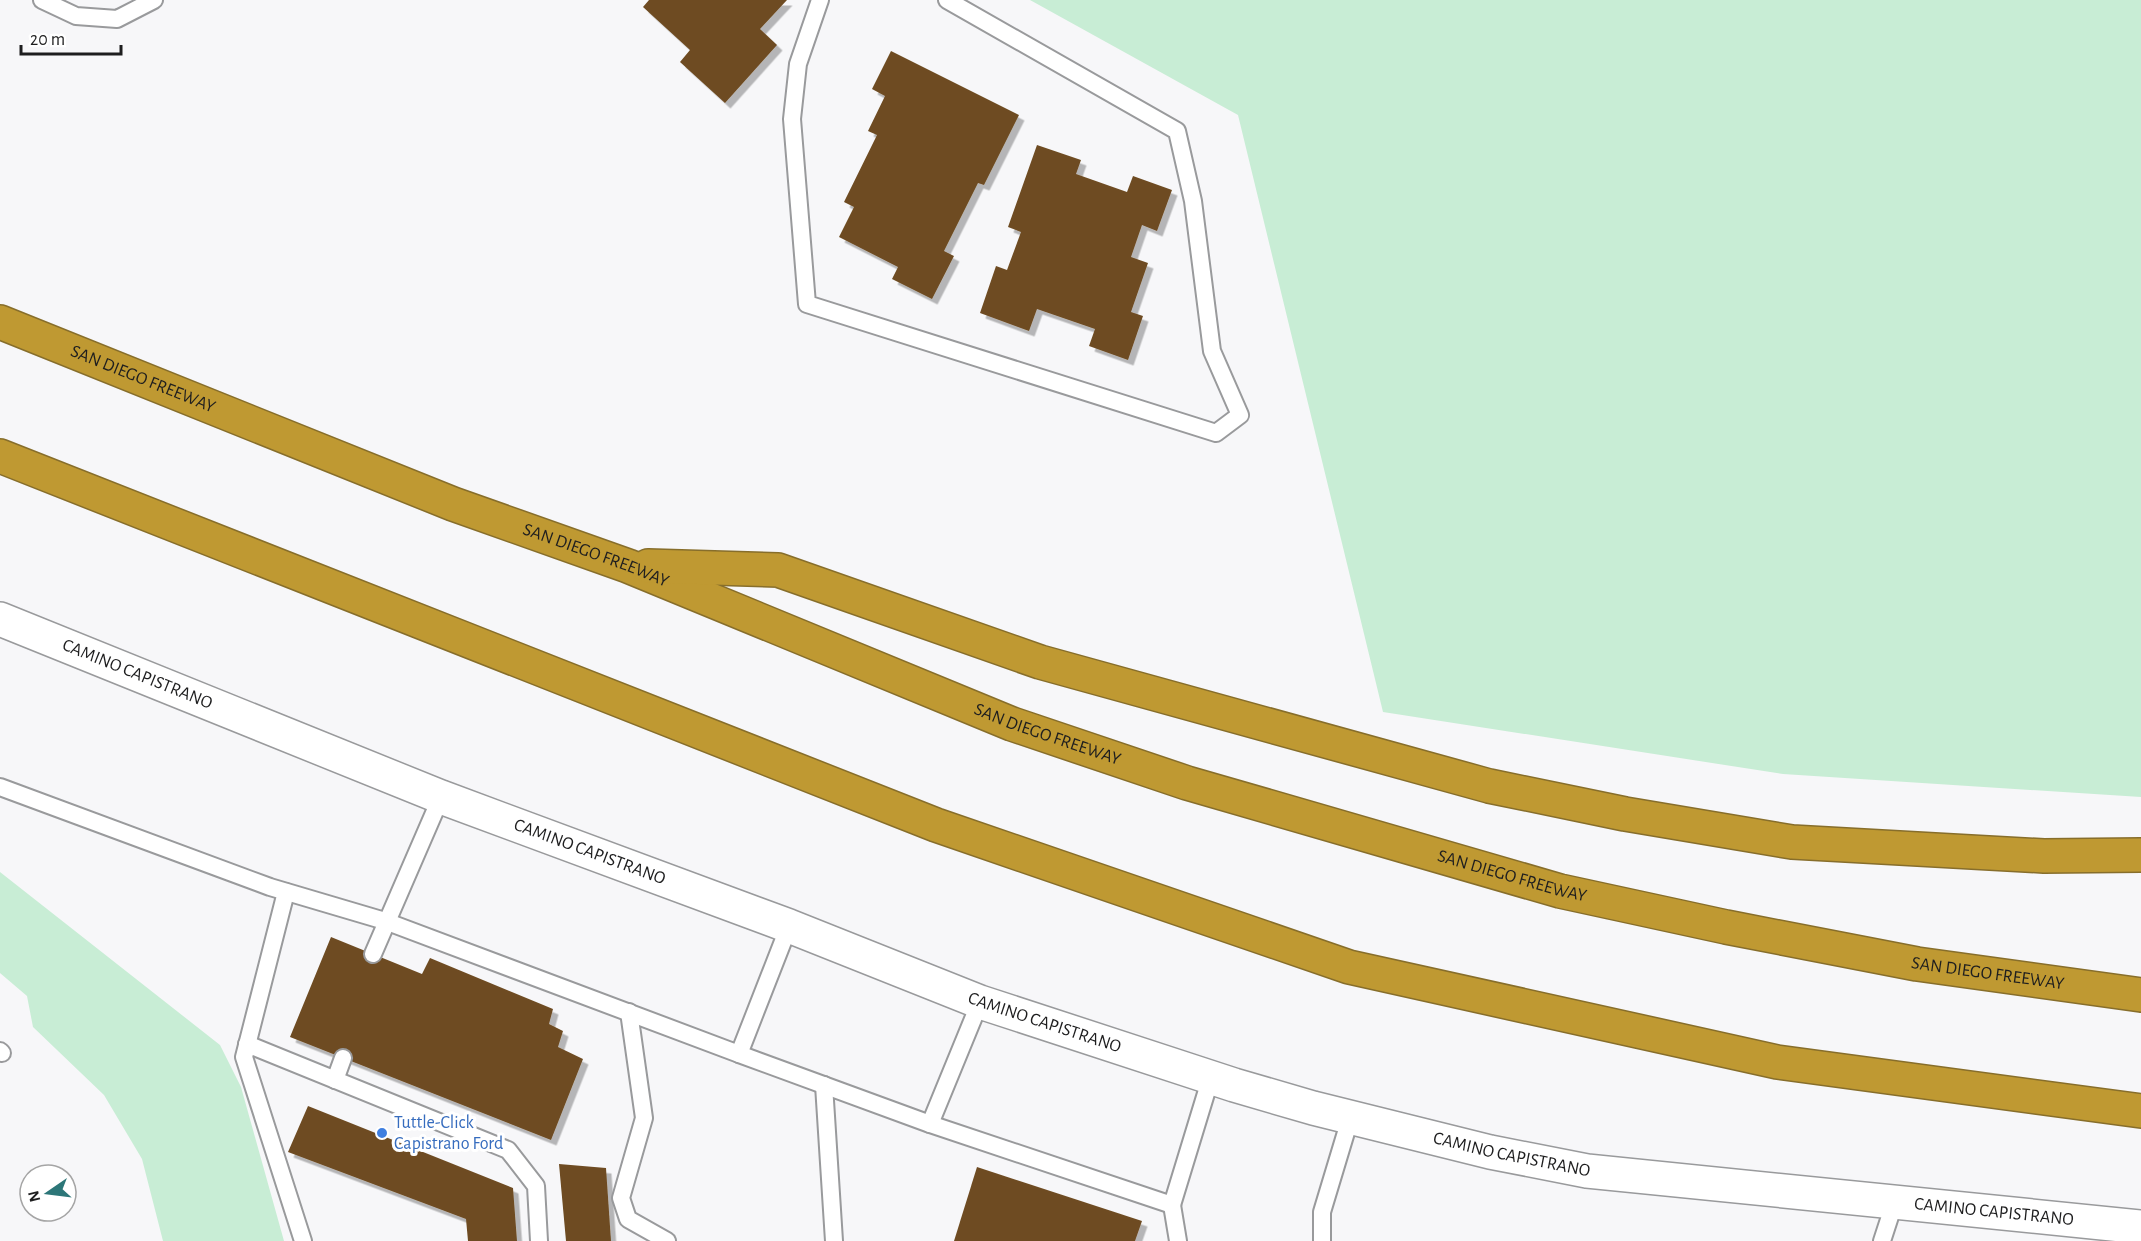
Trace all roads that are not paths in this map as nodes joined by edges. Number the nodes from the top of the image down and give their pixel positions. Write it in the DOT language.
graph roads {
  1 [pos="42,0"];
  2 [pos="154,0"];
  3 [pos="820,0"];
  4 [pos="948,0"];
  5 [pos="0,322"];
  6 [pos="0,456"];
  7 [pos="628,566"];
  8 [pos="0,619"];
  9 [pos="0,787"];
  10 [pos="441,797"];
  11 [pos="2141,855"];
  12 [pos="286,892"];
  13 [pos="386,921"];
  14 [pos="789,926"];
  15 [pos="373,954"];
  16 [pos="2141,995"];
  17 [pos="980,1002"];
  18 [pos="629,1012"];
  19 [pos="247,1044"];
  20 [pos="739,1054"];
  21 [pos="343,1058"];
  22 [pos="1211,1077"];
  23 [pos="335,1080"];
  24 [pos="824,1085"];
  25 [pos="2141,1111"];
  26 [pos="1350,1119"];
  27 [pos="930,1124"];
  28 [pos="1895,1201"];
  29 [pos="1172,1205"];
  30 [pos="2141,1227"];
  31 [pos="303,1241"];
  32 [pos="539,1241"];
  33 [pos="667,1241"];
  34 [pos="834,1241"];
  35 [pos="1178,1241"];
  36 [pos="1322,1241"];
  37 [pos="1882,1241"];
  1 -- 2 [label="lane"];
  3 -- 4 [label="lane"];
  5 -- 7 [label="highway, SAN DIEGO FREEWAY"];
  6 -- 25 [label="highway"];
  7 -- 11 [label="highway"];
  7 -- 16 [label="highway, SAN DIEGO FREEWAY"];
  8 -- 10 [label="main road, CAMINO CAPISTRANO"];
  9 -- 12 [label="lane"];
  10 -- 13 [label="lane"];
  10 -- 14 [label="main road, CAMINO CAPISTRANO"];
  12 -- 13 [label="lane"];
  12 -- 19 [label="lane"];
  13 -- 15 [label="lane"];
  13 -- 18 [label="lane"];
  14 -- 17 [label="main road, CAMINO CAPISTRANO"];
  14 -- 20 [label="lane"];
  17 -- 22 [label="main road, CAMINO CAPISTRANO"];
  17 -- 27 [label="lane"];
  18 -- 20 [label="lane"];
  18 -- 33 [label="lane"];
  19 -- 23 [label="lane"];
  19 -- 31 [label="lane"];
  20 -- 24 [label="lane"];
  21 -- 23 [label="lane"];
  22 -- 26 [label="main road, CAMINO CAPISTRANO"];
  22 -- 29 [label="lane"];
  23 -- 32 [label="lane"];
  24 -- 27 [label="lane"];
  24 -- 34 [label="lane"];
  26 -- 28 [label="main road, CAMINO CAPISTRANO"];
  26 -- 36 [label="lane"];
  27 -- 29 [label="lane"];
  28 -- 30 [label="main road, CAMINO CAPISTRANO"];
  28 -- 37 [label="lane"];
  29 -- 35 [label="lane"];
}
